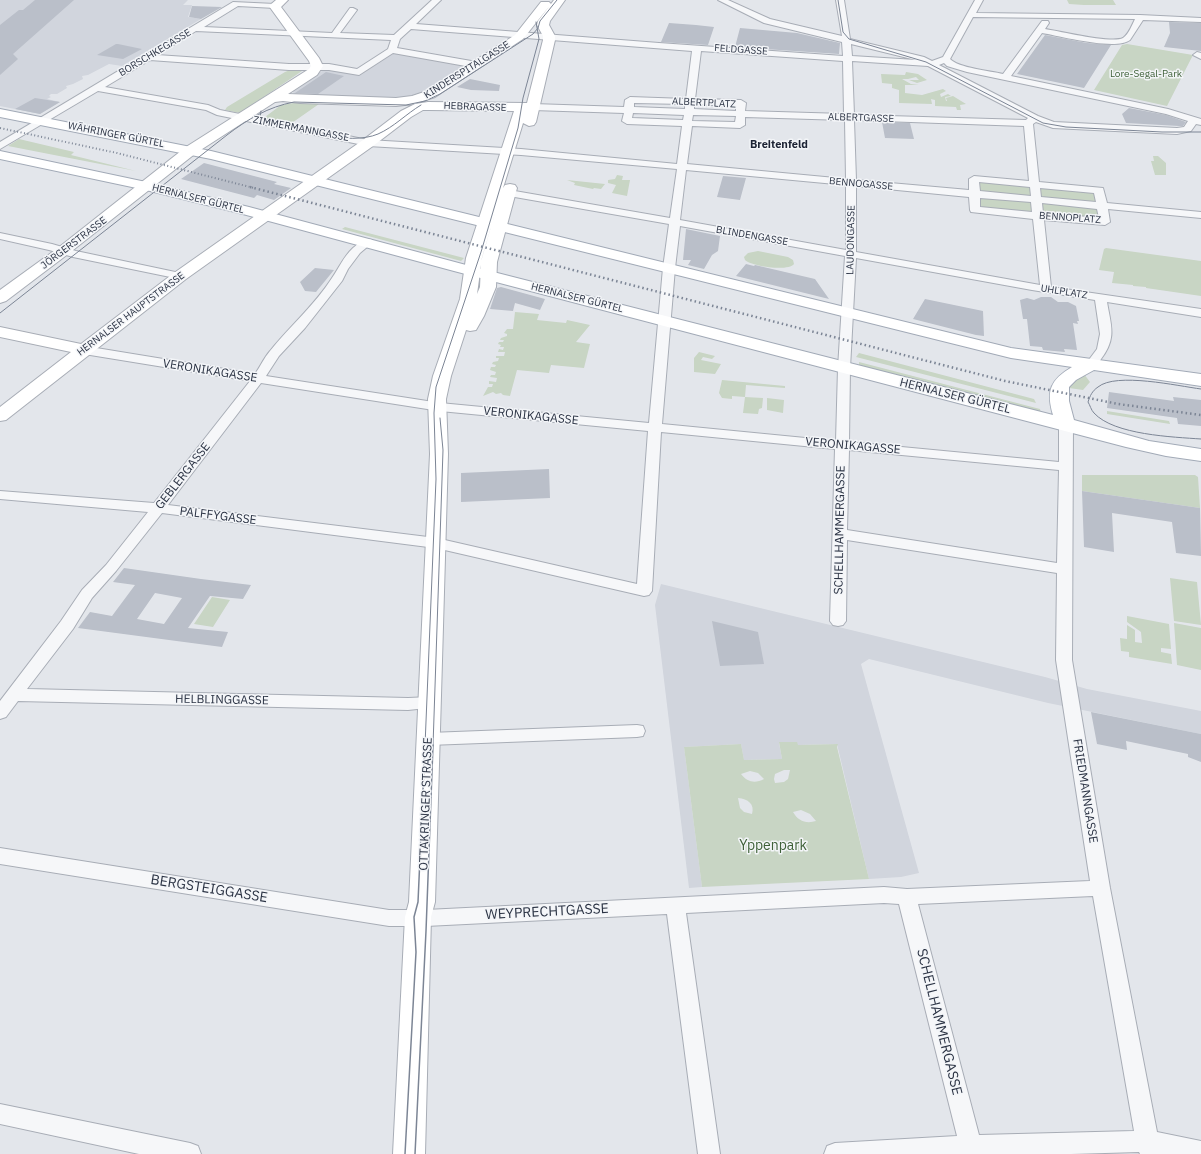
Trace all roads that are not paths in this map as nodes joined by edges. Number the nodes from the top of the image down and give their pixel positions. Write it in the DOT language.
graph roads {
  1 [pos="437,0"];
  2 [pos="548,0"];
  3 [pos="560,0"];
  4 [pos="722,0"];
  5 [pos="840,0"];
  6 [pos="979,0"];
  7 [pos="279,3"];
  8 [pos="353,10"];
  9 [pos="971,15"];
  10 [pos="1051,16"];
  11 [pos="1140,17"];
  12 [pos="1201,20"];
  13 [pos="409,26"];
  14 [pos="196,28"];
  15 [pos="1039,30"];
  16 [pos="295,32"];
  17 [pos="335,34"];
  18 [pos="522,34"];
  19 [pos="549,36"];
  20 [pos="846,36"];
  21 [pos="396,38"];
  22 [pos="697,48"];
  23 [pos="392,50"];
  24 [pos="148,57"];
  25 [pos="848,57"];
  26 [pos="946,59"];
  27 [pos="933,64"];
  28 [pos="477,65"];
  29 [pos="317,66"];
  30 [pos="942,69"];
  31 [pos="967,69"];
  32 [pos="1006,76"];
  33 [pos="292,84"];
  34 [pos="96,88"];
  35 [pos="283,97"];
  36 [pos="269,99"];
  37 [pos="396,102"];
  38 [pos="690,102"];
  39 [pos="527,108"];
  40 [pos="628,110"];
  41 [pos="689,112"];
  42 [pos="0,113"];
  43 [pos="406,114"];
  44 [pos="740,114"];
  45 [pos="242,117"];
  46 [pos="848,117"];
  47 [pos="258,120"];
  48 [pos="41,121"];
  49 [pos="1032,121"];
  50 [pos="1198,121"];
  51 [pos="688,123"];
  52 [pos="0,142"];
  53 [pos="368,143"];
  54 [pos="0,146"];
  55 [pos="191,150"];
  56 [pos="514,151"];
  57 [pos="207,154"];
  58 [pos="0,155"];
  59 [pos="681,167"];
  60 [pos="314,180"];
  61 [pos="851,183"];
  62 [pos="1033,184"];
  63 [pos="146,186"];
  64 [pos="509,193"];
  65 [pos="974,194"];
  66 [pos="1035,200"];
  67 [pos="1102,206"];
  68 [pos="1201,215"];
  69 [pos="266,216"];
  70 [pos="1037,216"];
  71 [pos="675,222"];
  72 [pos="492,224"];
  73 [pos="0,236"];
  74 [pos="368,242"];
  75 [pos="63,251"];
  76 [pos="851,254"];
  77 [pos="669,268"];
  78 [pos="481,273"];
  79 [pos="180,276"];
  80 [pos="994,280"];
  81 [pos="1046,289"];
  82 [pos="1100,297"];
  83 [pos="0,298"];
  84 [pos="848,312"];
  85 [pos="1201,313"];
  86 [pos="665,321"];
  87 [pos="0,332"];
  88 [pos="84,350"];
  89 [pos="1091,365"];
  90 [pos="844,368"];
  91 [pos="258,379"];
  92 [pos="1201,380"];
  93 [pos="443,407"];
  94 [pos="0,416"];
  95 [pos="1066,424"];
  96 [pos="655,428"];
  97 [pos="842,445"];
  98 [pos="1201,455"];
  99 [pos="1066,467"];
  100 [pos="0,495"];
  101 [pos="158,508"];
  102 [pos="840,534"];
  103 [pos="436,543"];
  104 [pos="1064,569"];
  105 [pos="838,621"];
  106 [pos="15,695"];
  107 [pos="430,703"];
  108 [pos="0,713"];
  109 [pos="637,732"];
  110 [pos="429,739"];
  111 [pos="0,856"];
  112 [pos="1101,888"];
  113 [pos="907,897"];
  114 [pos="675,905"];
  115 [pos="418,917"];
  116 [pos="0,1114"];
  117 [pos="971,1146"];
  118 [pos="1150,1148"];
  119 [pos="1201,1152"];
  120 [pos="190,1154"];
  121 [pos="409,1154"];
  122 [pos="708,1154"];
  123 [pos="835,1154"];
  1 -- 13 [label="street"];
  2 -- 18 [label="main road, KINDERSPITALGASSE"];
  3 -- 19 [label="main road"];
  4 -- 20 [label="street"];
  5 -- 20 [label="street, LAUDONGASSE"];
  6 -- 9 [label="street"];
  7 -- 14 [label="street, BORSCHKEGASSE"];
  7 -- 16 [label="main road"];
  8 -- 17 [label="street"];
  9 -- 10 [label="street"];
  9 -- 26 [label="street"];
  10 -- 11 [label="street"];
  10 -- 15 [label="street"];
  11 -- 12 [label="street"];
  11 -- 15 [label="street"];
  13 -- 18 [label="street, FELDGASSE"];
  13 -- 21 [label="street"];
  14 -- 16 [label="street"];
  14 -- 24 [label="street, BORSCHKEGASSE"];
  15 -- 32 [label="street"];
  16 -- 17 [label="street"];
  16 -- 29 [label="main road"];
  17 -- 21 [label="street"];
  18 -- 19 [label="street, FELDGASSE"];
  18 -- 28 [label="main road, KINDERSPITALGASSE"];
  19 -- 22 [label="street, FELDGASSE"];
  19 -- 39 [label="main road"];
  20 -- 25 [label="street, LAUDONGASSE"];
  20 -- 27 [label="street"];
  21 -- 23 [label="street"];
  22 -- 25 [label="street, FELDGASSE"];
  22 -- 38 [label="street"];
  23 -- 28 [label="street"];
  23 -- 29 [label="street"];
  24 -- 29 [label="street"];
  24 -- 34 [label="street, BORSCHKEGASSE"];
  25 -- 27 [label="street, FELDGASSE"];
  25 -- 46 [label="street, LAUDONGASSE"];
  26 -- 27 [label="street"];
  26 -- 31 [label="street"];
  27 -- 30 [label="street"];
  28 -- 37 [label="main road, KINDERSPITALGASSE"];
  29 -- 33 [label="main road, HERNALSER GÜRTEL"];
  30 -- 31 [label="street"];
  30 -- 49 [label="street"];
  31 -- 32 [label="street"];
  32 -- 50 [label="street"];
  33 -- 35 [label="main road"];
  33 -- 36 [label="main road, HERNALSER GÜRTEL"];
  34 -- 45 [label="street, ZIMMERMANNGASSE"];
  34 -- 48 [label="street, BORSCHKEGASSE"];
  35 -- 36 [label="main road"];
  35 -- 37 [label="main road"];
  35 -- 47 [label="main road"];
  36 -- 45 [label="main road, HERNALSER GÜRTEL"];
  37 -- 43 [label="main road"];
  38 -- 40 [label="street, ALBERTPLATZ"];
  38 -- 41 [label="street"];
  38 -- 44 [label="street, ALBERTPLATZ"];
  39 -- 40 [label="street, ALBERTGASSE"];
  39 -- 43 [label="main road, HEBRAGASSE"];
  39 -- 56 [label="main road"];
  40 -- 41 [label="street, ALBERTGASSE"];
  40 -- 51 [label="street, ALBERTPLATZ"];
  41 -- 44 [label="street, ALBERTGASSE"];
  41 -- 51 [label="street"];
  42 -- 48 [label="main road, WÄHRINGER GÜRTEL"];
  43 -- 53 [label="main road"];
  44 -- 46 [label="street, ALBERTGASSE"];
  44 -- 51 [label="street, ALBERTPLATZ"];
  45 -- 47 [label="street, ZIMMERMANNGASSE"];
  45 -- 55 [label="main road, HERNALSER GÜRTEL"];
  46 -- 49 [label="street, ALBERTGASSE"];
  46 -- 61 [label="street, LAUDONGASSE"];
  47 -- 53 [label="street, ZIMMERMANNGASSE"];
  47 -- 57 [label="main road"];
  48 -- 52 [label="street"];
  48 -- 54 [label="street"];
  48 -- 55 [label="main road, WÄHRINGER GÜRTEL"];
  49 -- 50 [label="street, ALBERTGASSE"];
  49 -- 62 [label="street"];
  51 -- 59 [label="street"];
  53 -- 56 [label="street, ZIMMERMANNGASSE"];
  53 -- 60 [label="main road"];
  55 -- 57 [label="main road"];
  55 -- 63 [label="main road, HERNALSER GÜRTEL"];
  56 -- 59 [label="street, BENNOGASSE"];
  56 -- 64 [label="main road"];
  56 -- 72 [label="main road"];
  57 -- 60 [label="main road"];
  58 -- 63 [label="main road"];
  59 -- 61 [label="street, BENNOGASSE"];
  59 -- 71 [label="street"];
  60 -- 69 [label="main road"];
  60 -- 72 [label="main road"];
  61 -- 65 [label="street, BENNOGASSE"];
  61 -- 76 [label="street, LAUDONGASSE"];
  62 -- 65 [label="street, BENNOPLATZ"];
  62 -- 66 [label="street"];
  62 -- 67 [label="street, BENNOPLATZ"];
  63 -- 69 [label="main road, HERNALSER GÜRTEL"];
  63 -- 75 [label="main road, JÖRGERSTRASSE"];
  64 -- 71 [label="street, BLINDENGASSE"];
  64 -- 72 [label="main road"];
  65 -- 66 [label="street, BENNOGASSE"];
  65 -- 70 [label="street, BENNOPLATZ"];
  66 -- 67 [label="street, BENNOGASSE"];
  66 -- 70 [label="street"];
  67 -- 68 [label="street, BENNOGASSE"];
  67 -- 70 [label="street, BENNOPLATZ"];
  69 -- 74 [label="main road, HERNALSER GÜRTEL"];
  69 -- 79 [label="main road, HERNALSER HAUPTSTRASSE"];
  70 -- 81 [label="street"];
  71 -- 76 [label="street, BLINDENGASSE"];
  71 -- 77 [label="street"];
  72 -- 77 [label="main road"];
  72 -- 78 [label="main road"];
  73 -- 75 [label="street"];
  74 -- 78 [label="main road, HERNALSER GÜRTEL"];
  74 -- 91 [label="street, GEBLERGASSE"];
  75 -- 79 [label="street"];
  75 -- 83 [label="main road, JÖRGERSTRASSE"];
  76 -- 80 [label="street, BLINDENGASSE"];
  76 -- 84 [label="street, LAUDONGASSE"];
  77 -- 84 [label="main road"];
  77 -- 86 [label="street"];
  78 -- 86 [label="main road, HERNALSER GÜRTEL"];
  78 -- 93 [label="main road, OTTAKRINGER STRASSE"];
  79 -- 88 [label="main road, HERNALSER HAUPTSTRASSE"];
  80 -- 81 [label="street, UHLPLATZ"];
  81 -- 82 [label="street, UHLPLATZ"];
  82 -- 85 [label="street"];
  82 -- 89 [label="street, UHLPLATZ"];
  84 -- 89 [label="main road"];
  84 -- 90 [label="street"];
  86 -- 90 [label="main road, HERNALSER GÜRTEL"];
  86 -- 96 [label="street"];
  87 -- 88 [label="main road, VERONIKAGASSE"];
  88 -- 91 [label="street, VERONIKAGASSE"];
  88 -- 94 [label="main road, HERNALSER HAUPTSTRASSE"];
  89 -- 92 [label="main road"];
  89 -- 95 [label="main road"];
  90 -- 95 [label="main road, HERNALSER GÜRTEL"];
  90 -- 97 [label="street, SCHELLHAMMERGASSE"];
  91 -- 93 [label="street, VERONIKAGASSE"];
  91 -- 101 [label="street, GEBLERGASSE"];
  93 -- 96 [label="street, VERONIKAGASSE"];
  93 -- 103 [label="main road, OTTAKRINGER STRASSE"];
  95 -- 98 [label="main road, HERNALSER GÜRTEL"];
  95 -- 99 [label="street, FRIEDMANNGASSE"];
  96 -- 97 [label="street, VERONIKAGASSE"];
  96 -- 103 [label="street, PALFFYGASSE"];
  97 -- 99 [label="street, VERONIKAGASSE"];
  97 -- 102 [label="street, SCHELLHAMMERGASSE"];
  99 -- 104 [label="street, FRIEDMANNGASSE"];
  100 -- 101 [label="street, PALFFYGASSE"];
  101 -- 103 [label="street, PALFFYGASSE"];
  101 -- 106 [label="street, GEBLERGASSE"];
  102 -- 104 [label="street"];
  102 -- 105 [label="street, SCHELLHAMMERGASSE"];
  103 -- 107 [label="main road, OTTAKRINGER STRASSE"];
  104 -- 112 [label="street, FRIEDMANNGASSE"];
  106 -- 107 [label="street, HELBLINGGASSE"];
  106 -- 108 [label="street, GEBLERGASSE"];
  107 -- 110 [label="main road, OTTAKRINGER STRASSE"];
  109 -- 110 [label="street"];
  110 -- 115 [label="main road, OTTAKRINGER STRASSE"];
  111 -- 115 [label="street, BERGSTEIGGASSE"];
  112 -- 113 [label="street"];
  112 -- 118 [label="street, FRIEDMANNGASSE"];
  113 -- 114 [label="street, WEYPRECHTGASSE"];
  113 -- 117 [label="street, SCHELLHAMMERGASSE"];
  114 -- 115 [label="street, WEYPRECHTGASSE"];
  114 -- 122 [label="street"];
  115 -- 121 [label="main road, OTTAKRINGER STRASSE"];
  116 -- 120 [label="street"];
  117 -- 118 [label="street"];
  117 -- 123 [label="street"];
  118 -- 119 [label="street"];
}
